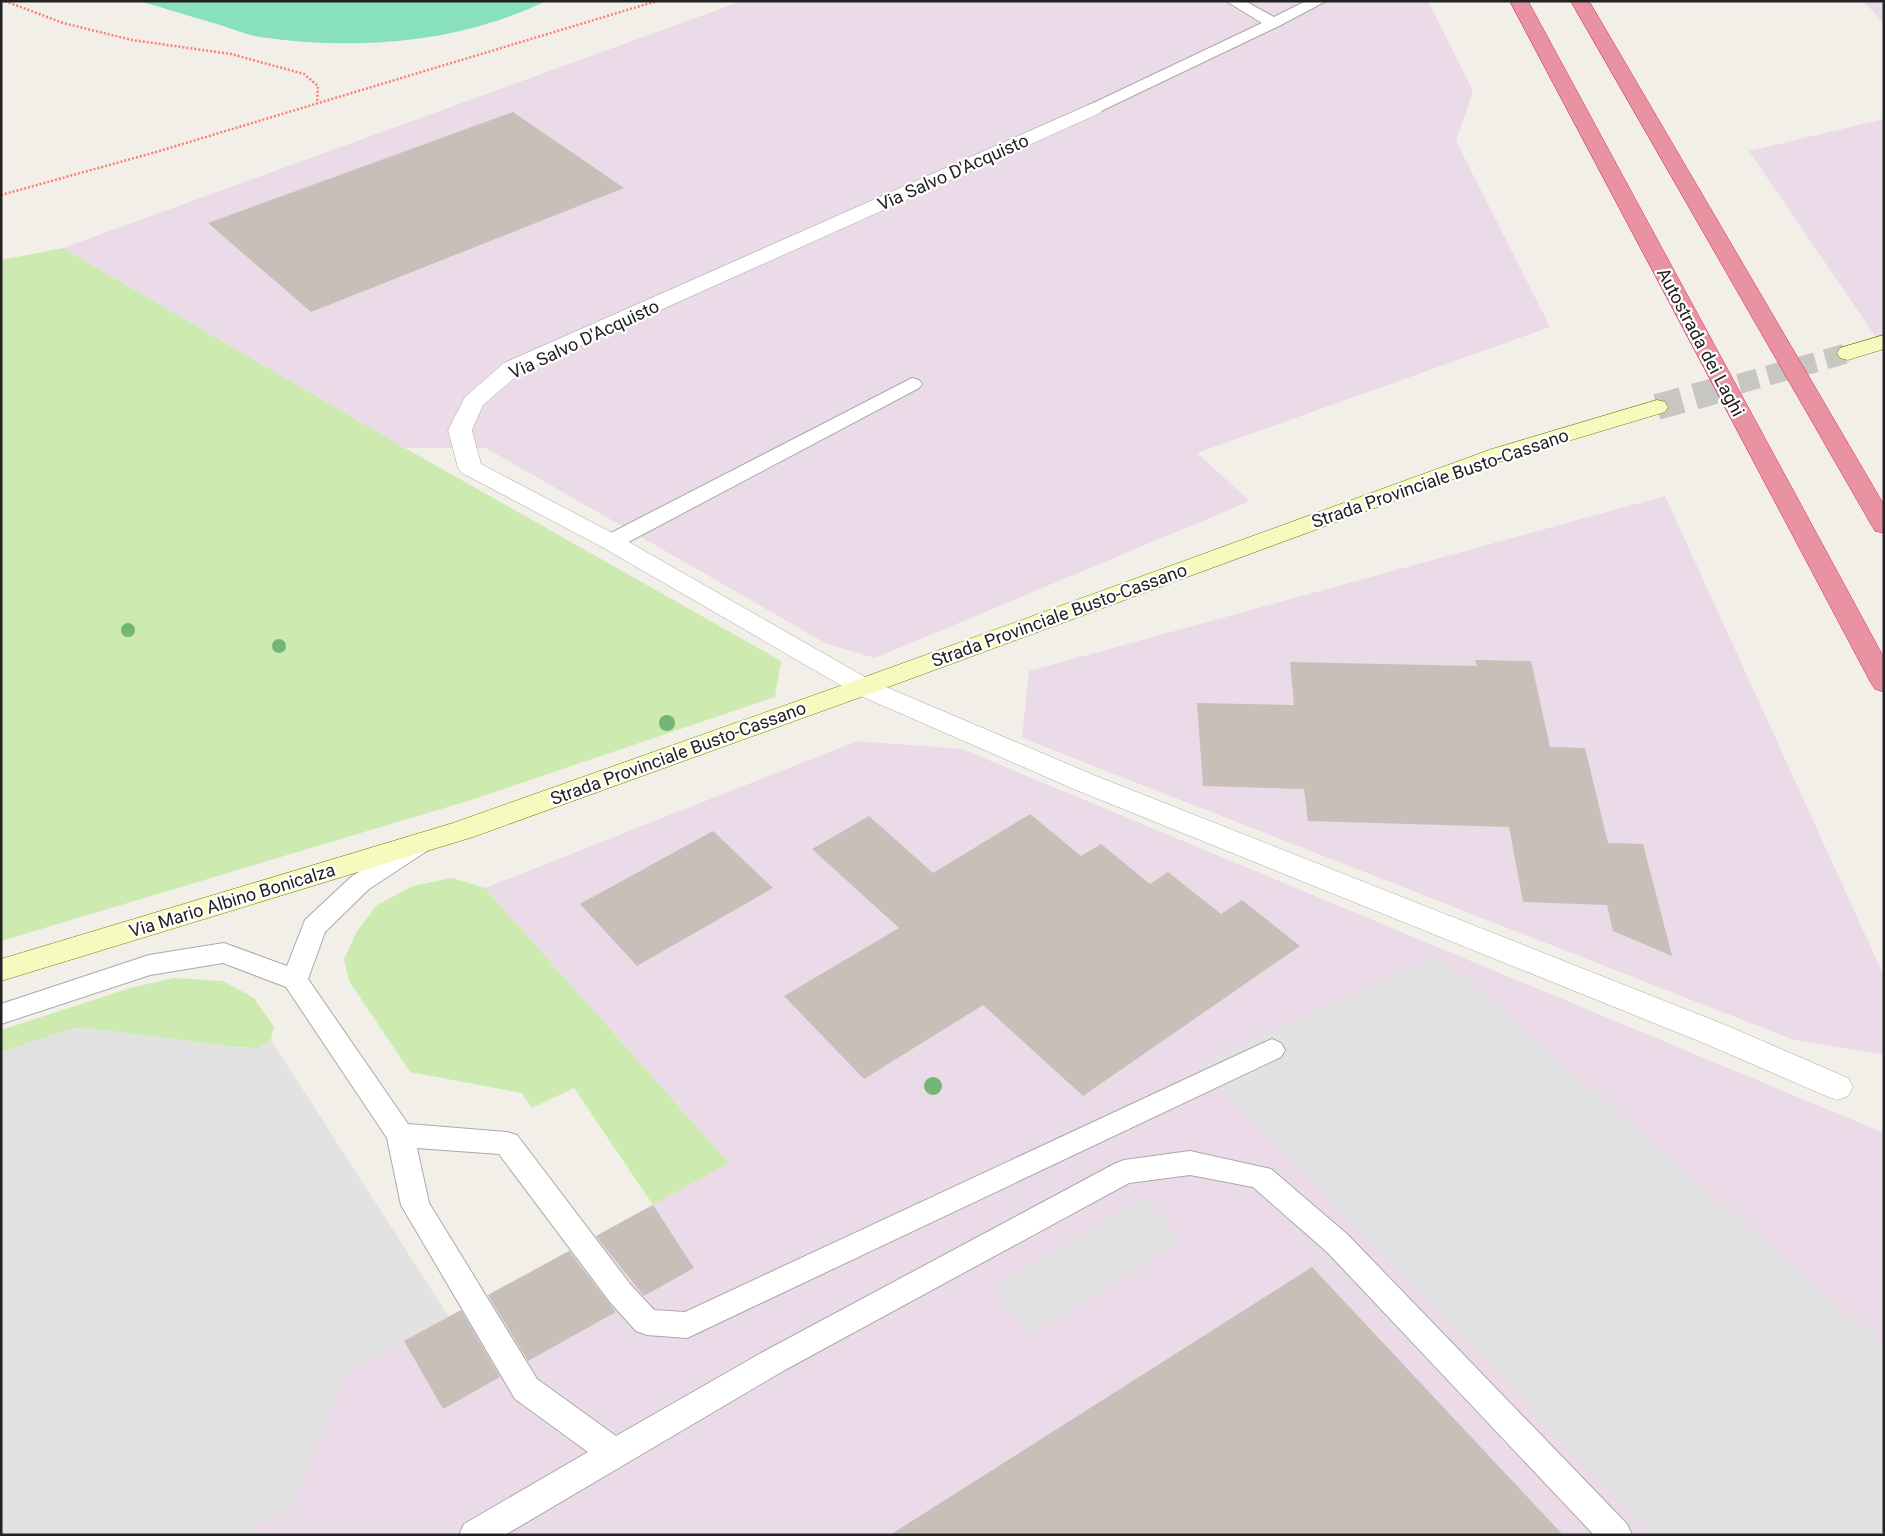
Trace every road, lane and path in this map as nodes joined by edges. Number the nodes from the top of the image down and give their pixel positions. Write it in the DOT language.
graph roads {
  1 [pos="5,1"];
  2 [pos="657,1"];
  3 [pos="1233,1"];
  4 [pos="1319,1"];
  5 [pos="1518,1"];
  6 [pos="1580,1"];
  7 [pos="1274,23"];
  8 [pos="317,104"];
  9 [pos="1093,109"];
  10 [pos="1,196"];
  11 [pos="1884,342"];
  12 [pos="1848,353"];
  13 [pos="912,384"];
  14 [pos="1656,407"];
  15 [pos="1884,526"];
  16 [pos="611,542"];
  17 [pos="1884,683"];
  18 [pos="863,687"];
  19 [pos="463,830"];
  20 [pos="422,843"];
  21 [pos="1,970"];
  22 [pos="296,980"];
  23 [pos="1,1014"];
  24 [pos="1272,1050"];
  25 [pos="1838,1087"];
  26 [pos="400,1135"];
  27 [pos="616,1454"];
  28 [pos="474,1535"];
  29 [pos="1616,1535"];
  1 -- 8 [label="path"];
  2 -- 8 [label="path"];
  3 -- 7 [label="lane"];
  4 -- 7 [label="lane"];
  5 -- 17 [label="highway, Autostrada dei Laghi"];
  6 -- 15 [label="highway"];
  7 -- 9 [label="lane"];
  8 -- 10 [label="path"];
  9 -- 16 [label="street, Via Salvo D'Acquisto"];
  11 -- 12 [label="main road"];
  13 -- 16 [label="lane"];
  14 -- 18 [label="main road, Strada Provinciale Busto-Cassano"];
  16 -- 18 [label="street, Via Salvo D'Acquisto"];
  18 -- 19 [label="main road, Strada Provinciale Busto-Cassano"];
  18 -- 25 [label="street, Via Salvo D'Acquisto"];
  19 -- 20 [label="main road, Via Mario Albino Bonicalza"];
  20 -- 21 [label="main road, Via Mario Albino Bonicalza"];
  20 -- 22 [label="lane"];
  22 -- 23 [label="lane"];
  22 -- 26 [label="lane"];
  24 -- 26 [label="lane"];
  26 -- 27 [label="lane"];
  27 -- 28 [label="lane"];
  27 -- 29 [label="lane"];
}
